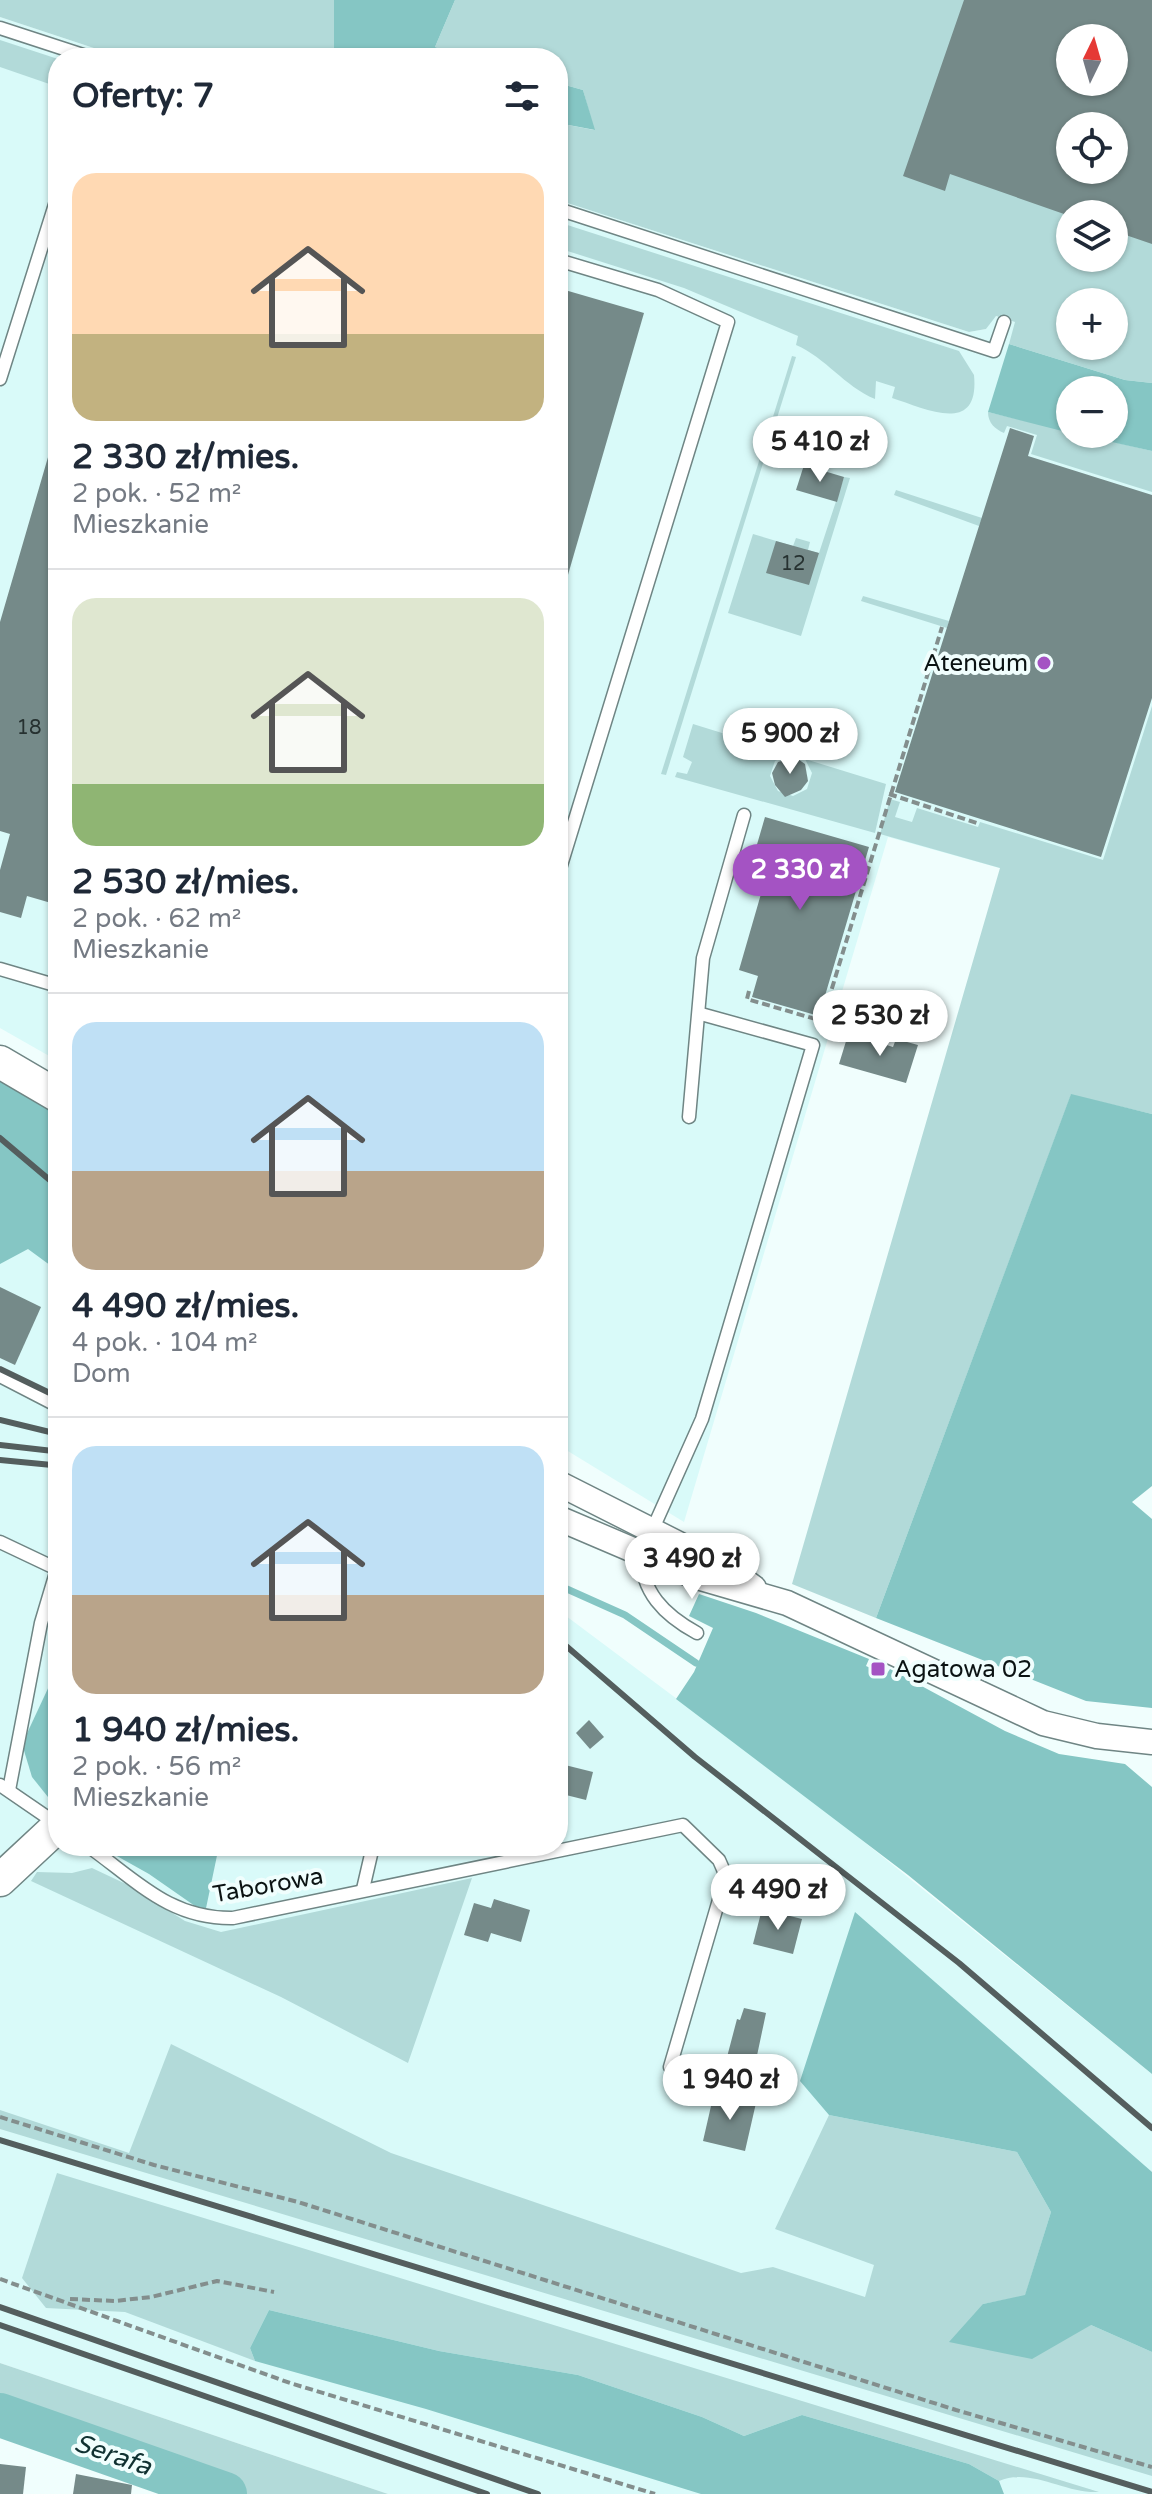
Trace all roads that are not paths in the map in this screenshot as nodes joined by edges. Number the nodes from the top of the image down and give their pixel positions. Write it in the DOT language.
graph roads {
  1 [pos="0,28"];
  2 [pos="61,48"];
  3 [pos="568,212"];
  4 [pos="48,227"];
  5 [pos="568,263"];
  6 [pos="1004,322"];
  7 [pos="0,379"];
  8 [pos="744,815"];
  9 [pos="568,842"];
  10 [pos="0,969"];
  11 [pos="48,983"];
  12 [pos="701,1014"];
  13 [pos="0,1062"];
  14 [pos="48,1090"];
  15 [pos="689,1117"];
  16 [pos="0,1376"];
  17 [pos="48,1401"];
  18 [pos="568,1488"];
  19 [pos="568,1522"];
  20 [pos="652,1529"];
  21 [pos="0,1542"];
  22 [pos="641,1553"];
  23 [pos="48,1564"];
  24 [pos="759,1592"];
  25 [pos="48,1600"];
  26 [pos="697,1633"];
  27 [pos="1152,1742"];
  28 [pos="4,1787"];
  29 [pos="48,1818"];
  30 [pos="48,1834"];
  31 [pos="568,1848"];
  32 [pos="102,1856"];
  33 [pos="371,1856"];
  34 [pos="528,1856"];
  35 [pos="0,1880"];
  36 [pos="363,1889"];
  37 [pos="670,2067"];
  1 -- 2 [label="lane"];
  3 -- 6 [label="lane"];
  4 -- 7 [label="lane"];
  5 -- 9 [label="lane"];
  8 -- 12 [label="lane"];
  10 -- 11 [label="lane"];
  12 -- 15 [label="lane"];
  12 -- 20 [label="lane"];
  13 -- 14 [label="street"];
  16 -- 17 [label="lane"];
  18 -- 20 [label="street"];
  19 -- 22 [label="street"];
  20 -- 22 [label="lane"];
  20 -- 24 [label="street"];
  21 -- 23 [label="lane"];
  22 -- 24 [label="street"];
  22 -- 26 [label="lane"];
  24 -- 27 [label="street"];
  25 -- 28 [label="lane"];
  28 -- 29 [label="lane"];
  30 -- 35 [label="street"];
  31 -- 37 [label="lane, Taborowa"];
  32 -- 36 [label="lane, Taborowa"];
  33 -- 36 [label="lane"];
  34 -- 36 [label="lane, Taborowa"];
}
